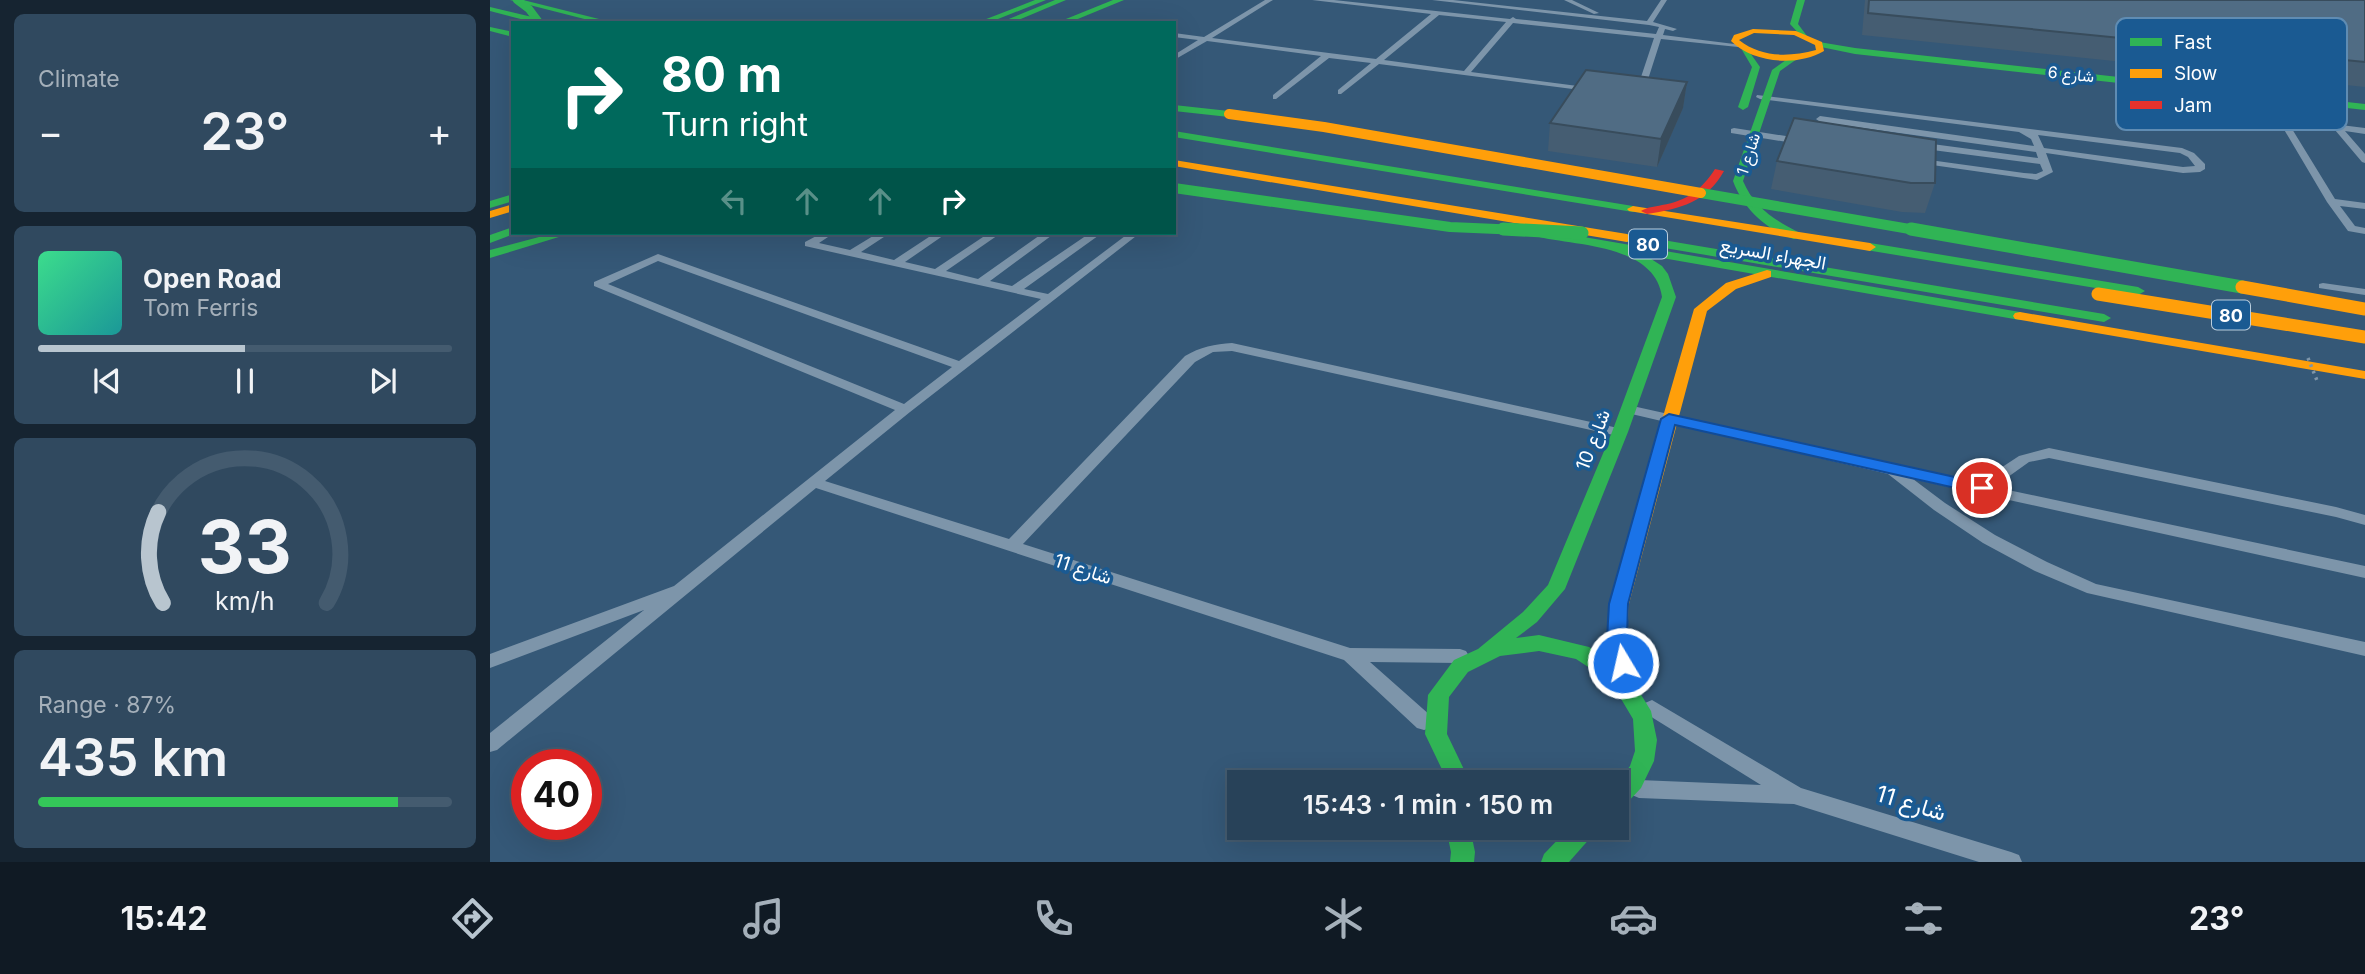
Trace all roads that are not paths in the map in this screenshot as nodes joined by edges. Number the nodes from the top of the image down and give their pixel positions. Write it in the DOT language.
graph roads {
  1 [pos="515,0"];
  2 [pos="1042,0"];
  3 [pos="1062,0"];
  4 [pos="1092,0"];
  5 [pos="1106,0"];
  6 [pos="1120,0"];
  7 [pos="1270,0"];
  8 [pos="1315,0"];
  9 [pos="1435,0"];
  10 [pos="1484,0"];
  11 [pos="1567,0"];
  12 [pos="1664,0"];
  13 [pos="1801,0"];
  14 [pos="1498,7"];
  15 [pos="490,9"];
  16 [pos="1521,9"];
  17 [pos="1436,14"];
  18 [pos="1595,17"];
  19 [pos="1775,19"];
  20 [pos="538,21"];
  21 [pos="541,21"];
  22 [pos="603,21"];
  23 [pos="985,21"];
  24 [pos="1008,21"];
  25 [pos="1039,21"];
  26 [pos="1054,21"];
  27 [pos="1065,21"];
  28 [pos="1510,22"];
  29 [pos="1648,23"];
  30 [pos="491,26"];
  31 [pos="511,31"];
  32 [pos="1660,31"];
  33 [pos="1753,31"];
  34 [pos="1176,36"];
  35 [pos="1803,36"];
  36 [pos="1206,40"];
  37 [pos="1740,44"];
  38 [pos="1819,47"];
  39 [pos="1327,55"];
  40 [pos="1176,57"];
  41 [pos="1794,57"];
  42 [pos="1378,62"];
  43 [pos="1466,73"];
  44 [pos="2116,81"];
  45 [pos="1599,90"];
  46 [pos="1341,92"];
  47 [pos="1625,94"];
  48 [pos="1639,95"];
  49 [pos="1747,96"];
  50 [pos="1276,97"];
  51 [pos="1650,97"];
  52 [pos="1766,98"];
  53 [pos="1823,106"];
  54 [pos="2347,107"];
  55 [pos="1176,108"];
  56 [pos="2365,109"];
  57 [pos="1820,119"];
  58 [pos="2347,129"];
  59 [pos="2021,130"];
  60 [pos="2288,130"];
  61 [pos="2340,130"];
  62 [pos="1817,131"];
  63 [pos="2365,131"];
  64 [pos="1176,134"];
  65 [pos="1754,134"];
  66 [pos="1729,144"];
  67 [pos="1813,144"];
  68 [pos="1911,144"];
  69 [pos="1176,148"];
  70 [pos="2040,150"];
  71 [pos="1905,158"];
  72 [pos="2365,160"];
  73 [pos="2044,162"];
  74 [pos="1176,163"];
  75 [pos="1176,169"];
  76 [pos="511,188"];
  77 [pos="1176,188"];
  78 [pos="490,193"];
  79 [pos="511,198"];
  80 [pos="2332,202"];
  81 [pos="490,205"];
  82 [pos="2365,206"];
  83 [pos="511,208"];
  84 [pos="1647,211"];
  85 [pos="490,215"];
  86 [pos="1765,218"];
  87 [pos="1904,219"];
  88 [pos="511,226"];
  89 [pos="511,231"];
  90 [pos="2365,231"];
  91 [pos="490,233"];
  92 [pos="1581,233"];
  93 [pos="559,235"];
  94 [pos="825,235"];
  95 [pos="882,235"];
  96 [pos="940,235"];
  97 [pos="993,235"];
  98 [pos="1047,235"];
  99 [pos="1094,235"];
  100 [pos="1132,235"];
  101 [pos="1794,235"];
  102 [pos="490,239"];
  103 [pos="1612,248"];
  104 [pos="852,253"];
  105 [pos="490,254"];
  106 [pos="2123,254"];
  107 [pos="2178,262"];
  108 [pos="896,263"];
  109 [pos="938,272"];
  110 [pos="1768,274"];
  111 [pos="982,282"];
  112 [pos="2311,284"];
  113 [pos="1014,290"];
  114 [pos="2365,292"];
  115 [pos="1050,298"];
  116 [pos="2365,309"];
  117 [pos="2365,327"];
  118 [pos="2365,337"];
  119 [pos="2365,362"];
  120 [pos="961,366"];
  121 [pos="2365,375"];
  122 [pos="905,409"];
  123 [pos="1627,409"];
  124 [pos="1669,419"];
  125 [pos="1619,432"];
  126 [pos="1893,470"];
  127 [pos="816,483"];
  128 [pos="1982,488"];
  129 [pos="2365,520"];
  130 [pos="1012,546"];
  131 [pos="2365,572"];
  132 [pos="685,588"];
  133 [pos="2365,649"];
  134 [pos="1481,653"];
  135 [pos="1350,655"];
  136 [pos="490,661"];
  137 [pos="1633,693"];
  138 [pos="1433,730"];
  139 [pos="490,744"];
  140 [pos="1444,766"];
  141 [pos="1445,770"];
  142 [pos="1448,770"];
  143 [pos="1629,784"];
  144 [pos="1629,793"];
  145 [pos="1795,795"];
  146 [pos="1460,840"];
  147 [pos="1573,840"];
  148 [pos="1462,862"];
  149 [pos="1553,862"];
  150 [pos="2011,862"];
  1 -- 21 [label="main road, bridge"];
  1 -- 22 [label="main road"];
  2 -- 23 [label="main road"];
  3 -- 24 [label="main road"];
  4 -- 25 [label="main road"];
  5 -- 26 [label="main road"];
  6 -- 27 [label="main road"];
  7 -- 36 [label="lane"];
  8 -- 17 [label="lane"];
  9 -- 14 [label="lane"];
  10 -- 14 [label="lane"];
  11 -- 18 [label="lane"];
  12 -- 29 [label="lane"];
  13 -- 35 [label="main road"];
  14 -- 16 [label="lane"];
  15 -- 20 [label="main road"];
  16 -- 18 [label="lane"];
  16 -- 28 [label="lane"];
  17 -- 28 [label="lane"];
  17 -- 42 [label="lane"];
  18 -- 29 [label="lane"];
  19 -- 33 [label="main road"];
  28 -- 32 [label="lane"];
  28 -- 43 [label="lane"];
  29 -- 32 [label="lane"];
  30 -- 31 [label="main road"];
  32 -- 37 [label="lane"];
  32 -- 48 [label="lane"];
  33 -- 35 [label="main road"];
  33 -- 37 [label="main road"];
  34 -- 36 [label="lane"];
  35 -- 38 [label="main road"];
  36 -- 39 [label="lane"];
  36 -- 40 [label="lane"];
  37 -- 41 [label="main road"];
  37 -- 49 [label="main road, شارع 1"];
  38 -- 41 [label="main road"];
  38 -- 44 [label="main road, شارع 6"];
  39 -- 42 [label="lane"];
  39 -- 50 [label="lane"];
  41 -- 52 [label="main road, شارع 1"];
  42 -- 43 [label="lane"];
  42 -- 46 [label="lane"];
  43 -- 45 [label="lane"];
  47 -- 48 [label="lane"];
  48 -- 51 [label="lane"];
  49 -- 52 [label="lane"];
  49 -- 66 [label="main road, شارع 1"];
  52 -- 53 [label="lane"];
  52 -- 65 [label="main road, شارع 1"];
  53 -- 57 [label="lane"];
  53 -- 59 [label="lane"];
  54 -- 56 [label="main road, شارع 6"];
  55 -- 116 [label="main road, bridge"];
  57 -- 62 [label="lane"];
  57 -- 70 [label="lane"];
  58 -- 63 [label="lane"];
  59 -- 70 [label="lane"];
  59 -- 70 [label="lane"];
  60 -- 80 [label="lane"];
  61 -- 72 [label="lane"];
  64 -- 84 [label="main road, الجهراء السريع"];
  65 -- 66 [label="lane"];
  65 -- 67 [label="lane"];
  65 -- 86 [label="main road, شارع 1"];
  66 -- 84 [label="main road, شارع 1"];
  68 -- 73 [label="lane"];
  69 -- 118 [label="main road, الجهراء السريع / 80, bridge"];
  70 -- 73 [label="lane"];
  71 -- 73 [label="lane"];
  74 -- 92 [label="main road, الجهراء السريع / 80, bridge"];
  75 -- 103 [label="main road, الجهراء السريع"];
  76 -- 78 [label="main road"];
  77 -- 92 [label="main road, bridge"];
  79 -- 81 [label="main road"];
  80 -- 82 [label="lane"];
  80 -- 90 [label="lane"];
  83 -- 85 [label="main road"];
  84 -- 101 [label="main road, الجهراء السريع"];
  86 -- 87 [label="lane"];
  86 -- 101 [label="main road, شارع 1"];
  87 -- 106 [label="lane"];
  87 -- 107 [label="lane"];
  88 -- 91 [label="main road"];
  89 -- 102 [label="main road"];
  92 -- 119 [label="main road, الجهراء السريع / 80"];
  93 -- 105 [label="main road"];
  94 -- 104 [label="lane"];
  95 -- 104 [label="lane"];
  96 -- 108 [label="lane"];
  97 -- 109 [label="lane"];
  98 -- 111 [label="lane"];
  99 -- 113 [label="lane"];
  100 -- 115 [label="lane"];
  101 -- 117 [label="main road, الجهراء السريع"];
  103 -- 110 [label="main road, الجهراء السريع"];
  103 -- 123 [label="main road, شارع 10"];
  104 -- 108 [label="lane"];
  108 -- 109 [label="lane"];
  109 -- 111 [label="lane"];
  110 -- 121 [label="main road, الجهراء السريع"];
  110 -- 124 [label="main road"];
  111 -- 113 [label="lane"];
  112 -- 114 [label="lane"];
  113 -- 115 [label="lane"];
  115 -- 120 [label="lane"];
  120 -- 122 [label="lane"];
  120 -- 122 [label="lane"];
  122 -- 127 [label="lane"];
  123 -- 124 [label="lane"];
  123 -- 125 [label="main road, شارع 10"];
  124 -- 126 [label="lane"];
  124 -- 137 [label="main road"];
  125 -- 130 [label="lane"];
  125 -- 134 [label="main road, شارع 10"];
  126 -- 128 [label="lane"];
  126 -- 133 [label="lane"];
  127 -- 130 [label="lane, شارع 11"];
  127 -- 132 [label="lane"];
  128 -- 129 [label="lane"];
  128 -- 131 [label="lane"];
  130 -- 135 [label="lane, شارع 11"];
  132 -- 136 [label="lane"];
  132 -- 139 [label="lane"];
  134 -- 135 [label="lane, شارع 11"];
  134 -- 137 [label="main road"];
  134 -- 138 [label="main road, شارع 10"];
  135 -- 138 [label="lane, شارع 11"];
  137 -- 143 [label="main road"];
  137 -- 145 [label="lane, شارع 11"];
  138 -- 140 [label="main road"];
  140 -- 141 [label="main road"];
  140 -- 142 [label="main road"];
  144 -- 145 [label="lane, شارع 11"];
  145 -- 150 [label="lane, شارع 11"];
  146 -- 148 [label="main road"];
  147 -- 149 [label="main road"];
}
